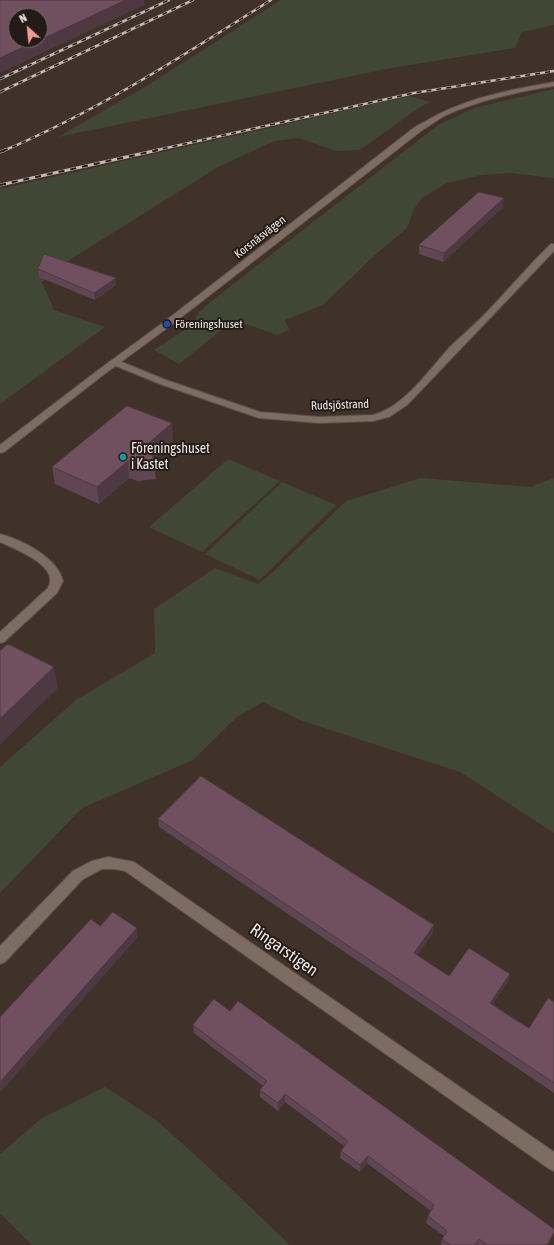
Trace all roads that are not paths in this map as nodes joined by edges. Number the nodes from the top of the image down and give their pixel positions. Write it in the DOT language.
graph roads {
  1 [pos="554,84"];
  2 [pos="554,246"];
  3 [pos="114,362"];
  4 [pos="0,450"];
  5 [pos="0,538"];
  6 [pos="0,639"];
  7 [pos="0,957"];
  8 [pos="554,1162"];
  1 -- 3 [label="street, Korsnäsvägen"];
  2 -- 3 [label="street, Rudsjöstrand"];
  3 -- 4 [label="street, Korsnäsvägen"];
  5 -- 6 [label="street"];
  7 -- 8 [label="street, Ringarstigen"];
}
